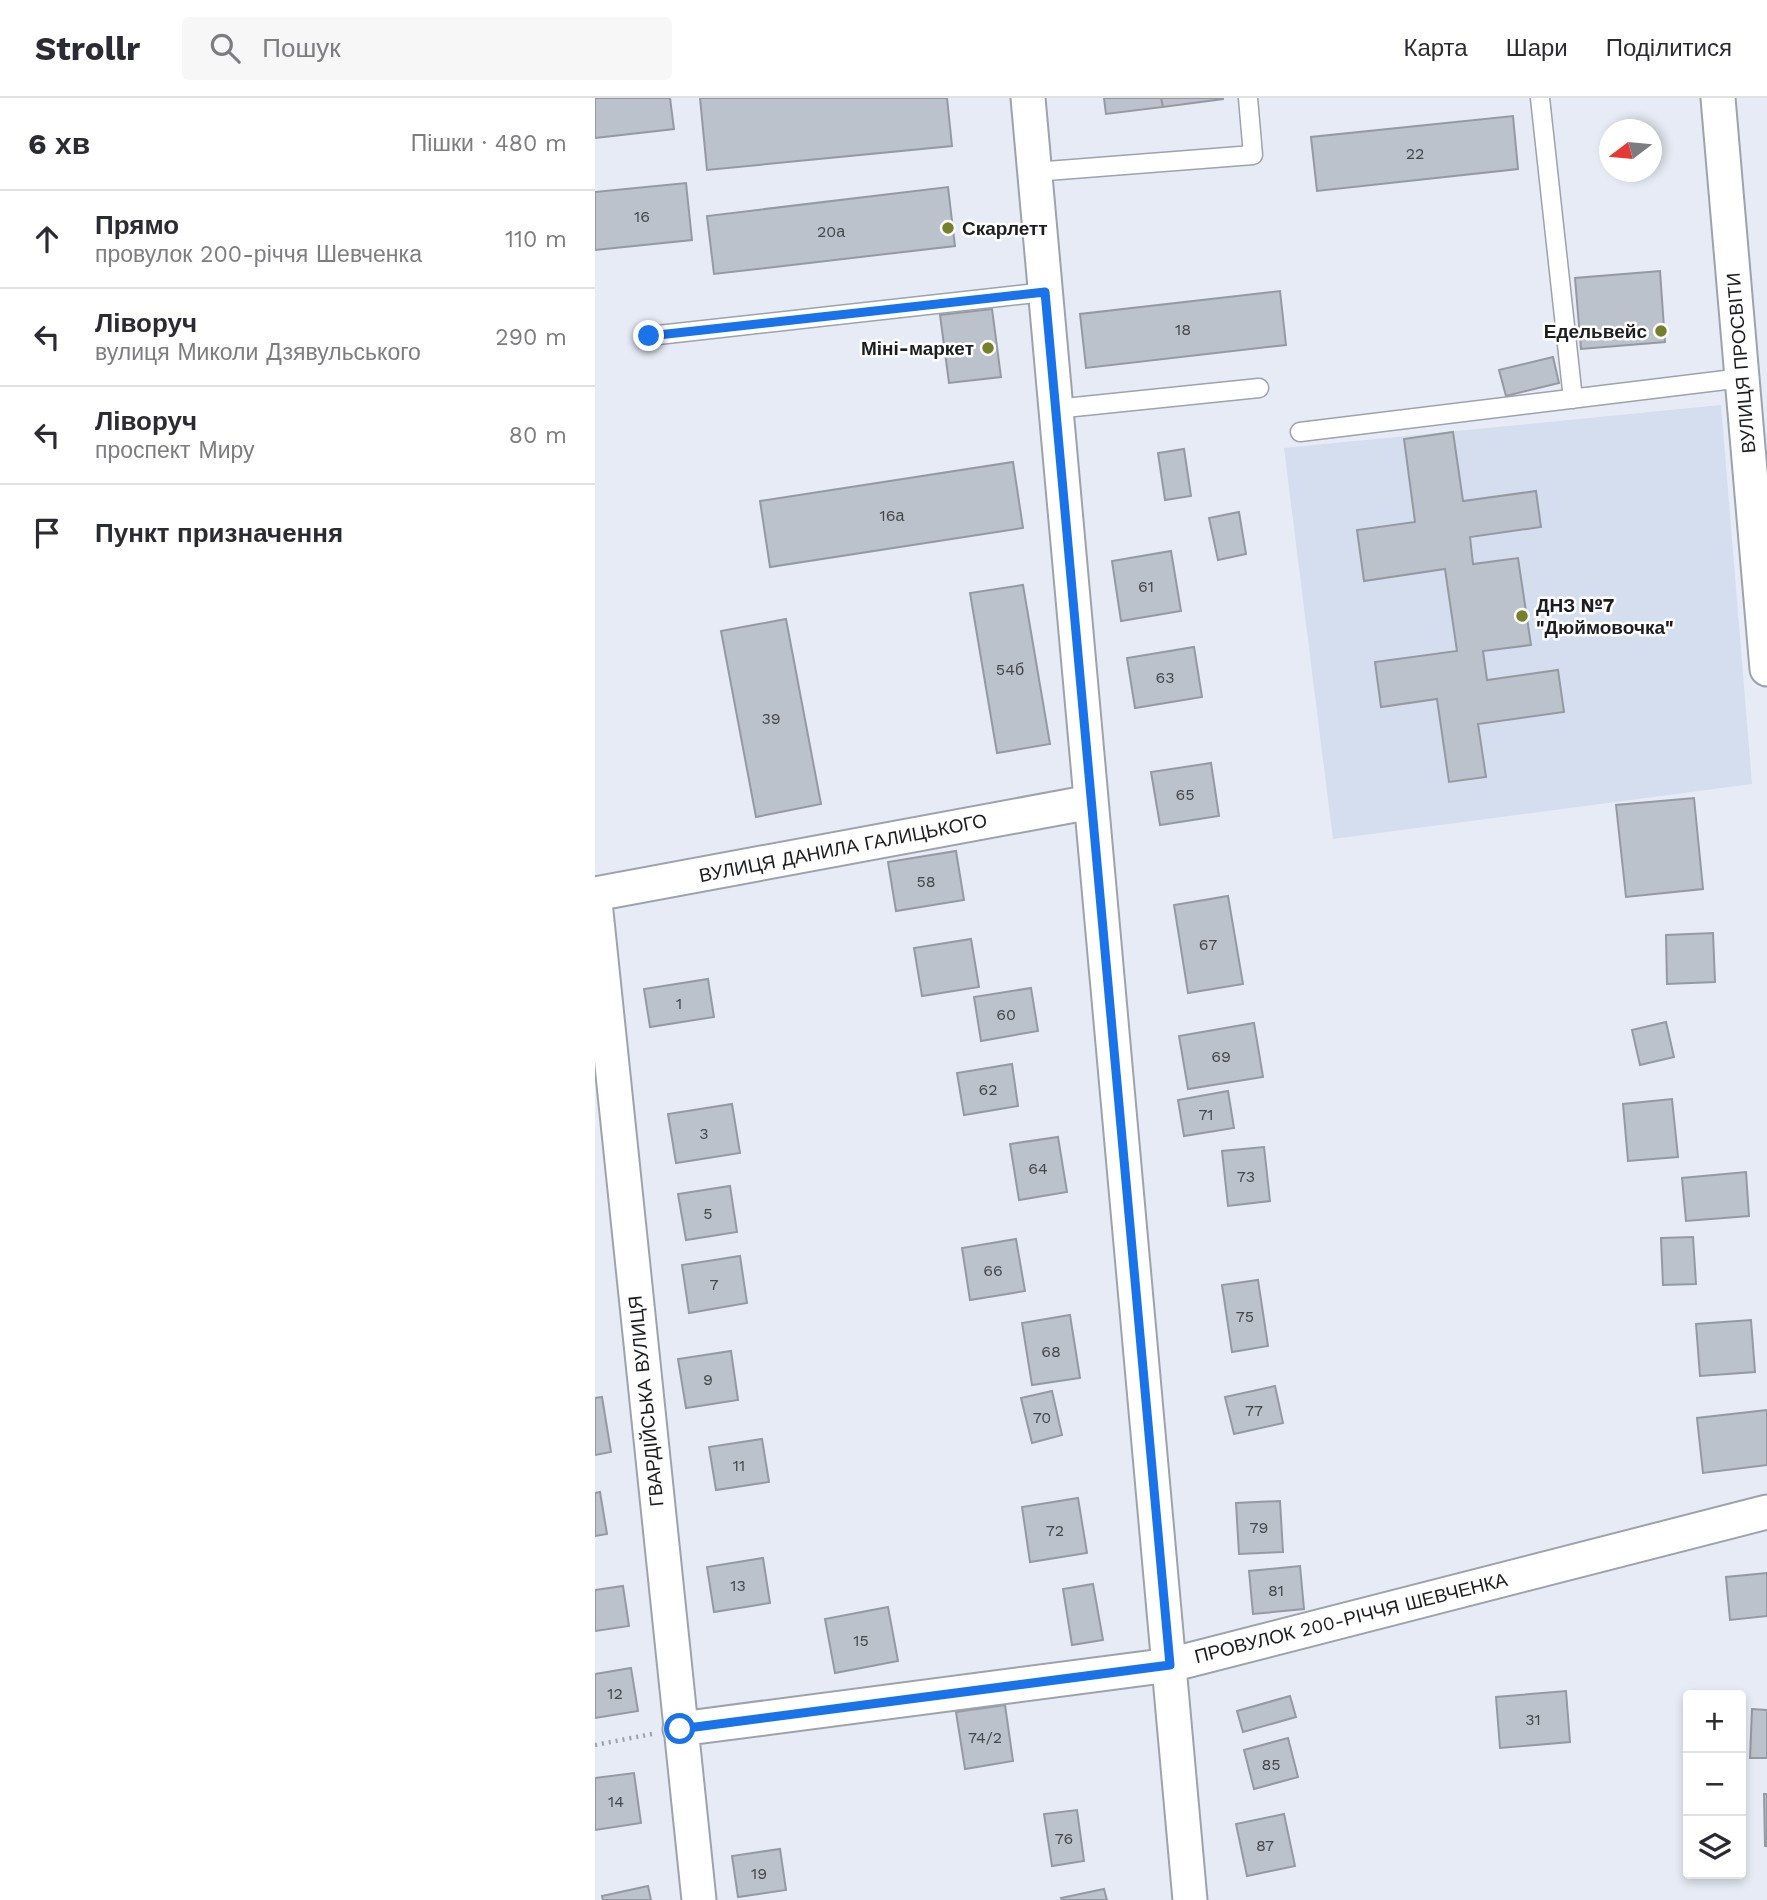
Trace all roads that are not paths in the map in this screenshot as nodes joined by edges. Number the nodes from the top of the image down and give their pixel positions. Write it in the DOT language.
graph roads {
  1 [pos="1028,98"];
  2 [pos="1248,98"];
  3 [pos="1540,98"];
  4 [pos="1718,98"];
  5 [pos="1034,172"];
  6 [pos="1045,292"];
  7 [pos="649,336"];
  8 [pos="1742,378"];
  9 [pos="1259,388"];
  10 [pos="1573,399"];
  11 [pos="1055,409"];
  12 [pos="1300,432"];
  13 [pos="1767,669"];
  14 [pos="1091,802"];
  15 [pos="595,894"];
  16 [pos="595,902"];
  17 [pos="1767,1512"];
  18 [pos="1170,1665"];
  19 [pos="680,1729"];
  20 [pos="699,1900"];
  21 [pos="1190,1900"];
  1 -- 5 [label="street"];
  2 -- 5 [label="lane"];
  3 -- 10 [label="lane"];
  4 -- 8 [label="street, ВУЛИЦЯ ПРОСВІТИ"];
  5 -- 6 [label="street"];
  6 -- 7 [label="lane"];
  6 -- 11 [label="street"];
  8 -- 10 [label="lane"];
  8 -- 13 [label="street, ВУЛИЦЯ ПРОСВІТИ"];
  9 -- 11 [label="lane"];
  10 -- 12 [label="lane"];
  11 -- 14 [label="street"];
  14 -- 15 [label="street, ВУЛИЦЯ ДАНИЛА ГАЛИЦЬКОГО"];
  14 -- 18 [label="street"];
  16 -- 19 [label="street, ГВАРДІЙСЬКА ВУЛИЦЯ"];
  17 -- 18 [label="street, ПРОВУЛОК 200-РІЧЧЯ ШЕВЧЕНКА"];
  18 -- 19 [label="street, ПРОВУЛОК 200-РІЧЧЯ ШЕВЧЕНКА"];
  18 -- 21 [label="street"];
  19 -- 20 [label="street, ГВАРДІЙСЬКА ВУЛИЦЯ"];
}
